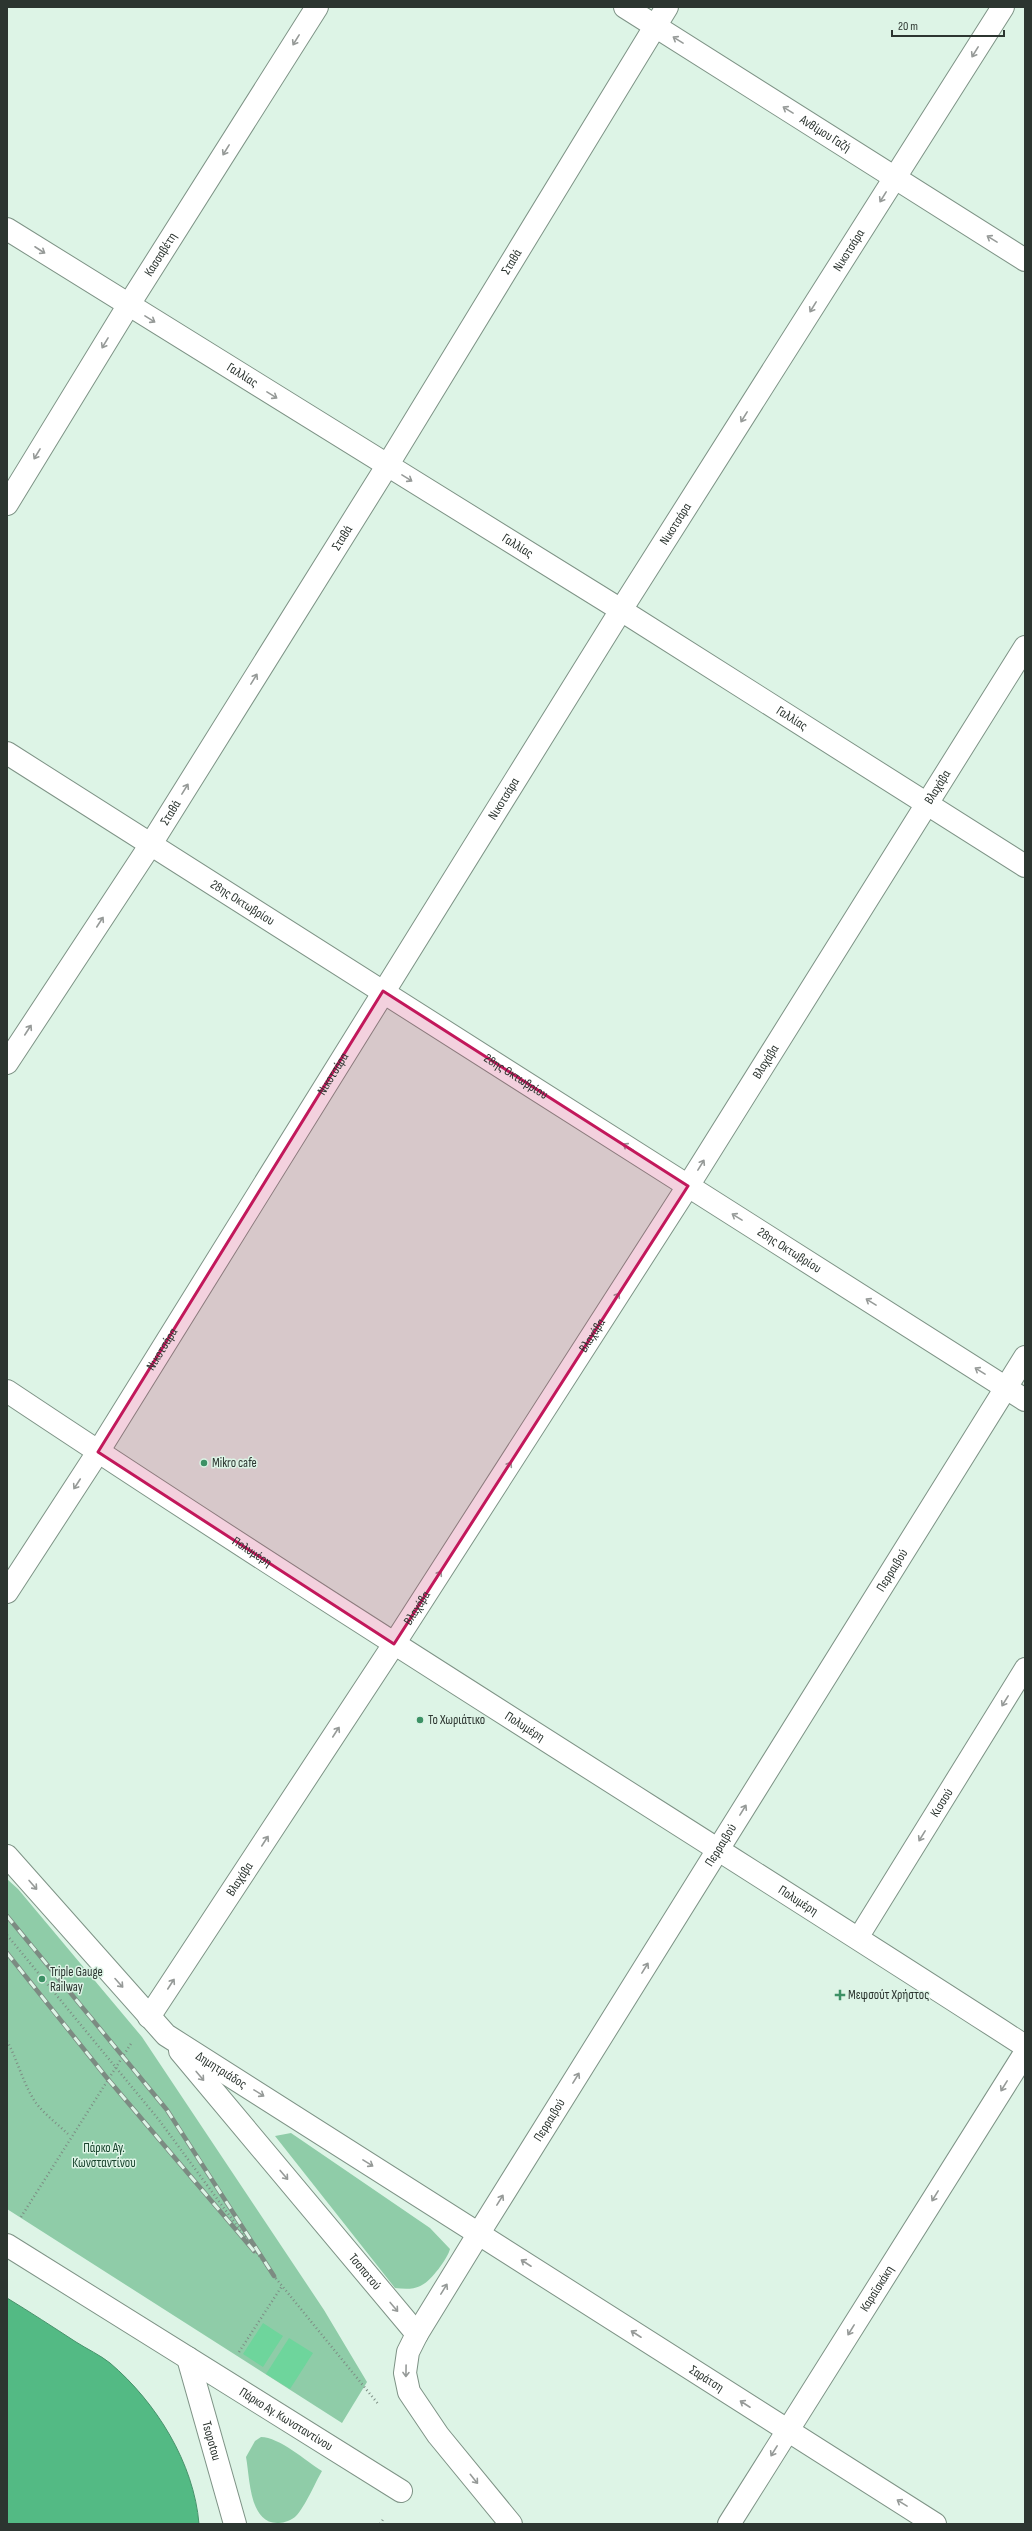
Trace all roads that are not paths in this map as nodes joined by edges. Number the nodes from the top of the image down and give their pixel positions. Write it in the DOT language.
graph roads {
  1 [pos="317,7"];
  2 [pos="625,7"];
  3 [pos="667,7"];
  4 [pos="1003,7"];
  5 [pos="655,26"];
  6 [pos="895,178"];
  7 [pos="7,229"];
  8 [pos="1025,260"];
  9 [pos="128,306"];
  10 [pos="387,466"];
  11 [pos="7,504"];
  12 [pos="621,610"];
  13 [pos="1025,647"];
  14 [pos="7,752"];
  15 [pos="926,803"];
  16 [pos="151,844"];
  17 [pos="1025,866"];
  18 [pos="383,991"];
  19 [pos="7,1063"];
  20 [pos="688,1186"];
  21 [pos="1025,1357"];
  22 [pos="1006,1388"];
  23 [pos="7,1391"];
  24 [pos="1025,1400"];
  25 [pos="98,1452"];
  26 [pos="7,1592"];
  27 [pos="394,1644"];
  28 [pos="1025,1668"];
  29 [pos="719,1848"];
  30 [pos="7,1856"];
  31 [pos="858,1938"];
  32 [pos="149,2017"];
  33 [pos="166,2035"];
  34 [pos="1025,2046"];
  35 [pos="1025,2053"];
  36 [pos="479,2233"];
  37 [pos="7,2246"];
  38 [pos="416,2334"];
  39 [pos="188,2358"];
  40 [pos="787,2431"];
  41 [pos="401,2491"];
  42 [pos="235,2524"];
  43 [pos="511,2524"];
  44 [pos="728,2524"];
  45 [pos="935,2524"];
  1 -- 9 [label="street, Κασσαβέτη, one-way"];
  2 -- 5 [label="street, Ανθίμου Γαζή"];
  3 -- 5 [label="street, Σταθά"];
  4 -- 6 [label="street, Νικοτσάρα, one-way"];
  6 -- 5 [label="street, Ανθίμου Γαζή, one-way"];
  5 -- 10 [label="street, Σταθά"];
  8 -- 6 [label="street, Ανθίμου Γαζή, one-way"];
  6 -- 12 [label="street, Νικοτσάρα, one-way"];
  7 -- 9 [label="street, Γαλλίας, one-way"];
  9 -- 10 [label="street, Γαλλίας, one-way"];
  9 -- 11 [label="street, Κασσαβέτη, one-way"];
  10 -- 12 [label="street, Γαλλίας, one-way"];
  16 -- 10 [label="street, Σταθά, one-way"];
  12 -- 15 [label="street, Γαλλίας"];
  12 -- 18 [label="street, Νικοτσάρα"];
  13 -- 15 [label="street, Βλαχάβα"];
  14 -- 16 [label="street, 28ης Οκτωβρίου"];
  15 -- 17 [label="street, Γαλλίας"];
  20 -- 15 [label="street, Βλαχάβα, one-way"];
  16 -- 18 [label="street, 28ης Οκτωβρίου"];
  19 -- 16 [label="street, Σταθά, one-way"];
  20 -- 18 [label="street, 28ης Οκτωβρίου, one-way"];
  18 -- 25 [label="street, Νικοτσάρα"];
  22 -- 20 [label="street, 28ης Οκτωβρίου, one-way"];
  27 -- 20 [label="street, Βλαχάβα, one-way"];
  21 -- 22 [label="street, Περραιβού"];
  22 -- 24 [label="street, 28ης Οκτωβρίου"];
  29 -- 22 [label="street, Περραιβού, one-way"];
  23 -- 25 [label="street, Πολυμέρη"];
  25 -- 26 [label="street, Νικοτσάρα, one-way"];
  25 -- 27 [label="street, Πολυμέρη"];
  27 -- 29 [label="street, Πολυμέρη"];
  32 -- 27 [label="street, Βλαχάβα, one-way"];
  28 -- 31 [label="lane, Κισσού, one-way"];
  29 -- 31 [label="street, Πολυμέρη"];
  36 -- 29 [label="street, Περραιβού, one-way"];
  30 -- 32 [label="street, Δημητριάδος, one-way"];
  31 -- 34 [label="street, Πολυμέρη"];
  32 -- 33 [label="street, Δημητριάδος"];
  33 -- 36 [label="street, Δημητριάδος, one-way"];
  33 -- 38 [label="street, Τσοποτού, one-way"];
  35 -- 40 [label="street, Καραϊσκάκη, one-way"];
  38 -- 36 [label="street, Περραιβού, one-way"];
  40 -- 36 [label="street, Σαράτση, one-way"];
  37 -- 39 [label="street, Πάρκο Αγ. Κωνσταντίνου"];
  38 -- 43 [label="street, one-way"];
  39 -- 41 [label="street, Πάρκο Αγ. Κωνσταντίνου"];
  39 -- 42 [label="street, Tsopotou"];
  40 -- 44 [label="street, Καραϊσκάκη, one-way"];
  45 -- 40 [label="street, Σαράτση, one-way"];
}
